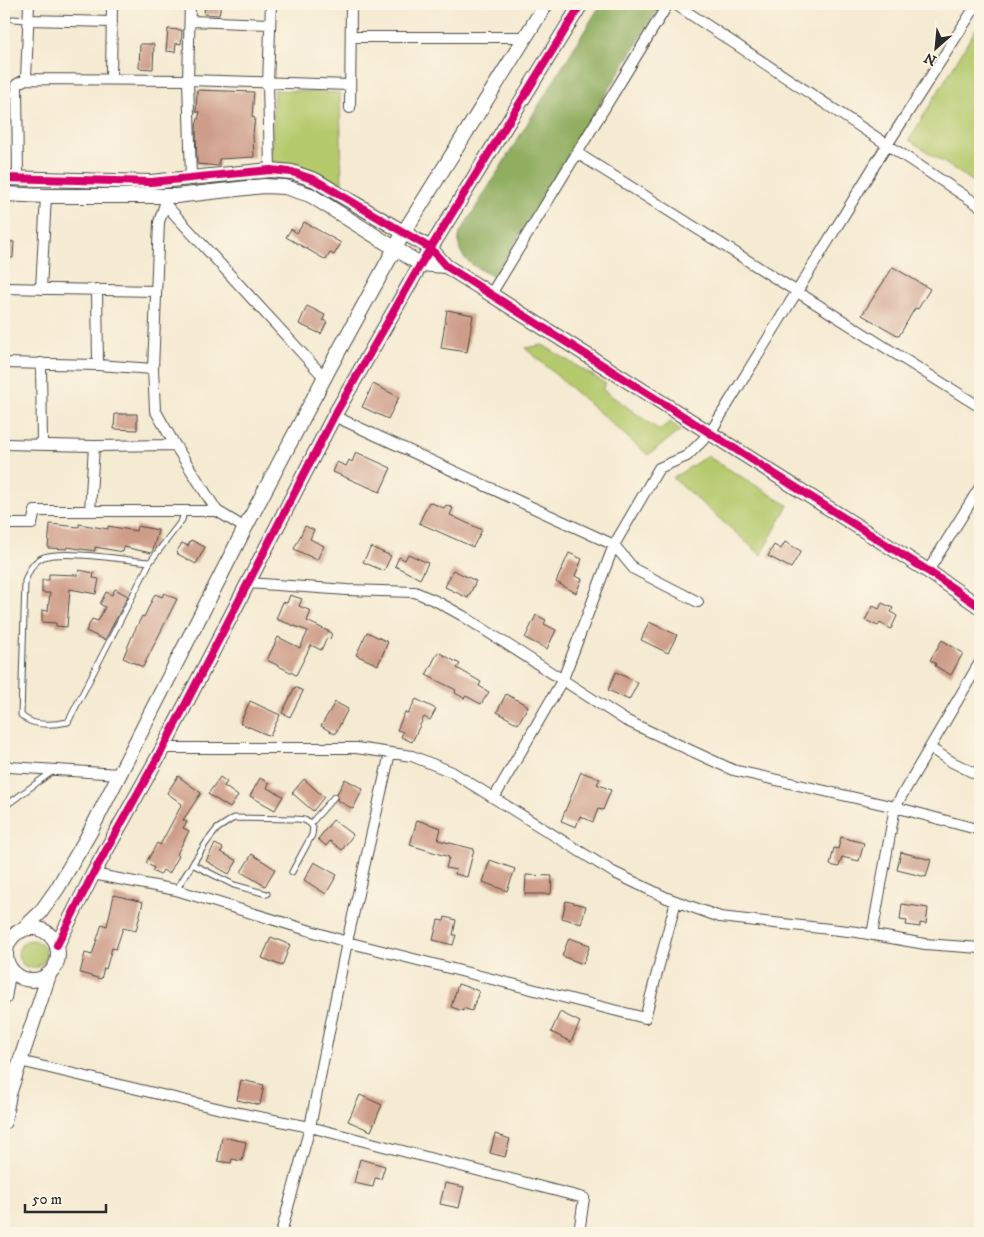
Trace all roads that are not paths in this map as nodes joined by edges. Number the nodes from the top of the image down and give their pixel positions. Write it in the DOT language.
graph roads {
  1 [pos="29,4"];
  2 [pos="112,4"];
  3 [pos="190,4"];
  4 [pos="271,4"];
  5 [pos="351,4"];
  6 [pos="546,4"];
  7 [pos="581,4"];
  8 [pos="668,4"];
  9 [pos="675,4"];
  10 [pos="977,5"];
  11 [pos="13,19"];
  12 [pos="28,20"];
  13 [pos="112,22"];
  14 [pos="190,22"];
  15 [pos="270,24"];
  16 [pos="351,37"];
  17 [pos="524,37"];
  18 [pos="26,79"];
  19 [pos="111,79"];
  20 [pos="188,80"];
  21 [pos="268,83"];
  22 [pos="350,85"];
  23 [pos="4,94"];
  24 [pos="17,94"];
  25 [pos="350,108"];
  26 [pos="887,144"];
  27 [pos="577,153"];
  28 [pos="270,170"];
  29 [pos="11,178"];
  30 [pos="191,178"];
  31 [pos="4,194"];
  32 [pos="46,196"];
  33 [pos="164,200"];
  34 [pos="980,206"];
  35 [pos="404,232"];
  36 [pos="395,248"];
  37 [pos="430,248"];
  38 [pos="420,264"];
  39 [pos="446,266"];
  40 [pos="4,288"];
  41 [pos="41,289"];
  42 [pos="97,289"];
  43 [pos="797,290"];
  44 [pos="156,291"];
  45 [pos="491,294"];
  46 [pos="4,363"];
  47 [pos="41,363"];
  48 [pos="98,365"];
  49 [pos="153,369"];
  50 [pos="324,377"];
  51 [pos="980,406"];
  52 [pos="334,416"];
  53 [pos="710,433"];
  54 [pos="4,444"];
  55 [pos="42,445"];
  56 [pos="175,445"];
  57 [pos="94,446"];
  58 [pos="980,487"];
  59 [pos="90,511"];
  60 [pos="184,511"];
  61 [pos="217,511"];
  62 [pos="4,524"];
  63 [pos="245,528"];
  64 [pos="614,545"];
  65 [pos="150,562"];
  66 [pos="928,571"];
  67 [pos="248,583"];
  68 [pos="698,602"];
  69 [pos="980,607"];
  70 [pos="980,662"];
  71 [pos="563,679"];
  72 [pos="163,748"];
  73 [pos="930,748"];
  74 [pos="390,753"];
  75 [pos="4,764"];
  76 [pos="53,770"];
  77 [pos="119,774"];
  78 [pos="980,776"];
  79 [pos="334,797"];
  80 [pos="494,798"];
  81 [pos="4,807"];
  82 [pos="895,807"];
  83 [pos="311,823"];
  84 [pos="980,830"];
  85 [pos="192,864"];
  86 [pos="292,872"];
  87 [pos="93,874"];
  88 [pos="176,890"];
  89 [pos="267,894"];
  90 [pos="676,901"];
  91 [pos="13,934"];
  92 [pos="872,935"];
  93 [pos="347,942"];
  94 [pos="57,945"];
  95 [pos="980,948"];
  96 [pos="7,965"];
  97 [pos="49,975"];
  98 [pos="4,998"];
  99 [pos="20,1061"];
  100 [pos="4,1122"];
  101 [pos="310,1128"];
  102 [pos="281,1233"];
  103 [pos="579,1233"];
  1 -- 12 [label="street"];
  2 -- 13 [label="street"];
  3 -- 14 [label="street"];
  4 -- 15 [label="street"];
  5 -- 16 [label="street"];
  6 -- 17 [label="street"];
  7 -- 37 [label="street"];
  8 -- 27 [label="street"];
  9 -- 26 [label="street"];
  10 -- 26 [label="street"];
  11 -- 12 [label="lane"];
  12 -- 13 [label="street"];
  12 -- 18 [label="street"];
  13 -- 19 [label="street"];
  14 -- 15 [label="street"];
  14 -- 20 [label="street"];
  15 -- 21 [label="street"];
  16 -- 17 [label="street"];
  16 -- 22 [label="street"];
  17 -- 35 [label="street"];
  18 -- 19 [label="street"];
  18 -- 24 [label="street"];
  19 -- 20 [label="street"];
  20 -- 21 [label="street"];
  20 -- 30 [label="street"];
  21 -- 22 [label="street"];
  21 -- 28 [label="street"];
  22 -- 25 [label="street"];
  23 -- 24 [label="lane"];
  24 -- 29 [label="street"];
  26 -- 34 [label="street"];
  26 -- 43 [label="street"];
  27 -- 43 [label="street"];
  27 -- 45 [label="street"];
  28 -- 30 [label="street"];
  28 -- 35 [label="street"];
  29 -- 30 [label="street"];
  31 -- 32 [label="street"];
  32 -- 33 [label="street"];
  32 -- 41 [label="street"];
  33 -- 36 [label="street"];
  33 -- 44 [label="street"];
  33 -- 50 [label="street"];
  35 -- 36 [label="street"];
  35 -- 37 [label="street"];
  36 -- 38 [label="street"];
  36 -- 50 [label="street"];
  37 -- 38 [label="street"];
  37 -- 39 [label="street"];
  38 -- 39 [label="street"];
  38 -- 52 [label="street"];
  39 -- 45 [label="street"];
  40 -- 41 [label="street"];
  41 -- 42 [label="street"];
  42 -- 44 [label="street"];
  42 -- 48 [label="street"];
  43 -- 51 [label="street"];
  43 -- 53 [label="street"];
  44 -- 49 [label="street"];
  45 -- 53 [label="street"];
  46 -- 47 [label="street"];
  47 -- 48 [label="street"];
  47 -- 55 [label="street"];
  48 -- 49 [label="street"];
  49 -- 56 [label="street"];
  50 -- 63 [label="street"];
  52 -- 64 [label="street"];
  52 -- 67 [label="street"];
  53 -- 64 [label="street"];
  53 -- 66 [label="street"];
  54 -- 55 [label="street"];
  55 -- 57 [label="street"];
  56 -- 57 [label="street"];
  56 -- 61 [label="street"];
  57 -- 59 [label="street"];
  58 -- 66 [label="street"];
  59 -- 60 [label="street"];
  59 -- 62 [label="street"];
  60 -- 61 [label="street"];
  60 -- 65 [label="lane"];
  61 -- 63 [label="street"];
  63 -- 77 [label="street"];
  64 -- 68 [label="street"];
  64 -- 71 [label="street"];
  65 -- 65 [label="lane"];
  66 -- 69 [label="street"];
  67 -- 71 [label="street"];
  67 -- 72 [label="street"];
  70 -- 73 [label="street"];
  71 -- 80 [label="street"];
  71 -- 82 [label="street"];
  72 -- 74 [label="street"];
  72 -- 87 [label="street"];
  73 -- 78 [label="street"];
  73 -- 82 [label="street"];
  74 -- 80 [label="street"];
  74 -- 93 [label="street"];
  75 -- 76 [label="street"];
  76 -- 77 [label="street"];
  76 -- 81 [label="lane"];
  77 -- 91 [label="street"];
  79 -- 83 [label="lane"];
  80 -- 90 [label="street"];
  82 -- 84 [label="street"];
  82 -- 92 [label="street"];
  83 -- 85 [label="lane"];
  83 -- 86 [label="lane"];
  85 -- 88 [label="lane"];
  85 -- 89 [label="lane"];
  87 -- 88 [label="street"];
  87 -- 94 [label="street"];
  88 -- 93 [label="street"];
  90 -- 92 [label="street"];
  90 -- 93 [label="street"];
  91 -- 94 [label="street"];
  91 -- 96 [label="street"];
  92 -- 95 [label="street"];
  93 -- 101 [label="street"];
  94 -- 97 [label="street"];
  96 -- 97 [label="street"];
  96 -- 98 [label="street"];
  97 -- 99 [label="street"];
  99 -- 100 [label="street"];
  99 -- 101 [label="street"];
  101 -- 102 [label="street"];
  101 -- 103 [label="street"];
}
